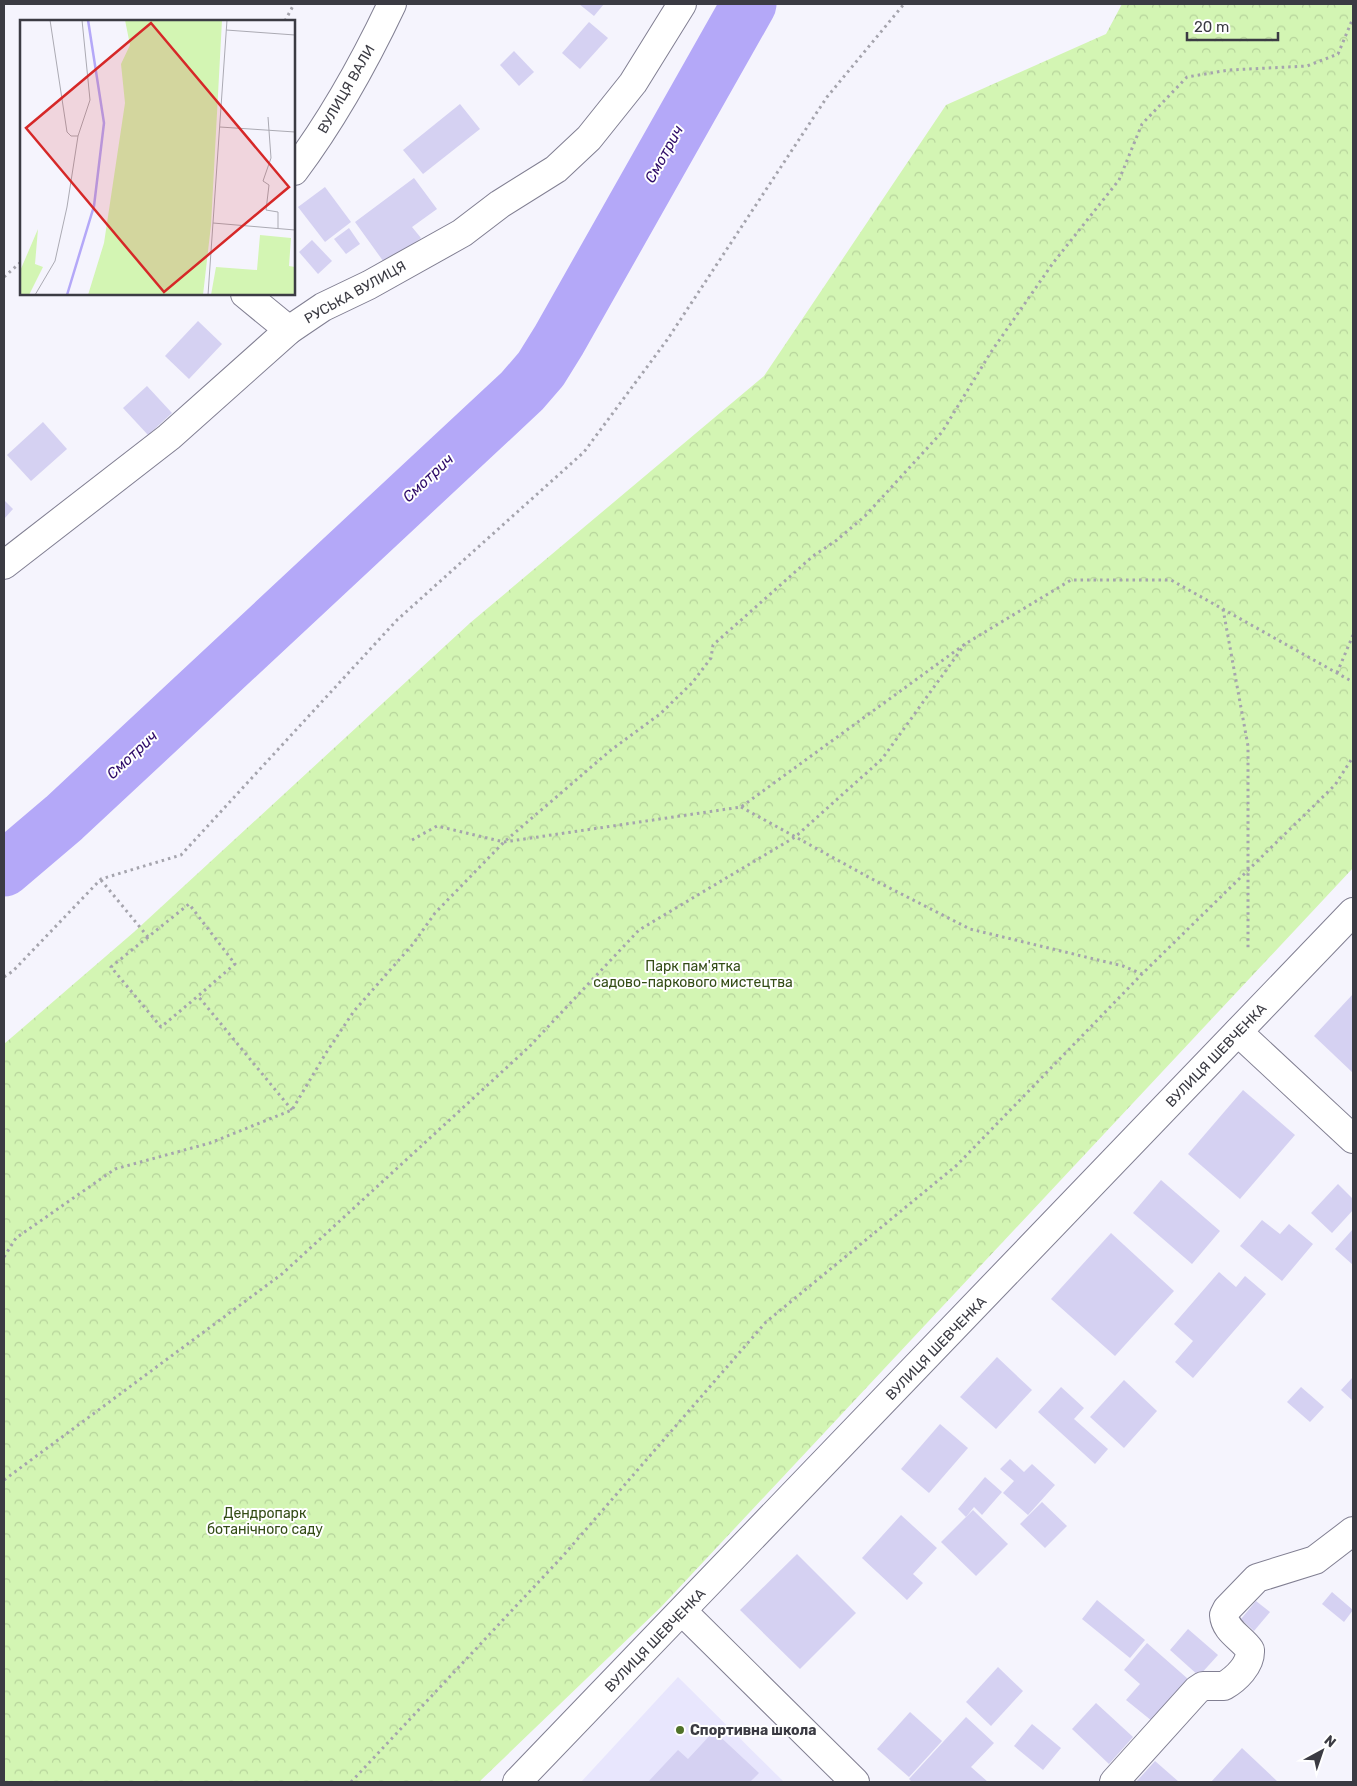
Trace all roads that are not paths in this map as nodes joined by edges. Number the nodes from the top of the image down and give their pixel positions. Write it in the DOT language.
graph roads {
  1 [pos="392,4"];
  2 [pos="682,4"];
  3 [pos="295,170"];
  4 [pos="246,295"];
  5 [pos="289,330"];
  6 [pos="4,565"];
  7 [pos="1353,912"];
  8 [pos="1238,1032"];
  9 [pos="1353,1139"];
  10 [pos="1353,1531"];
  11 [pos="683,1612"];
  12 [pos="517,1782"];
  13 [pos="855,1782"];
  14 [pos="1114,1782"];
  1 -- 3 [label="street, ВУЛИЦЯ ВАЛИ"];
  2 -- 5 [label="street, РУСЬКА ВУЛИЦЯ"];
  4 -- 5 [label="street"];
  5 -- 6 [label="street, РУСЬКА ВУЛИЦЯ"];
  7 -- 8 [label="street, ВУЛИЦЯ ШЕВЧЕНКА"];
  8 -- 9 [label="street"];
  8 -- 11 [label="street, ВУЛИЦЯ ШЕВЧЕНКА"];
  10 -- 14 [label="street"];
  11 -- 12 [label="street, ВУЛИЦЯ ШЕВЧЕНКА"];
  11 -- 13 [label="street"];
}
